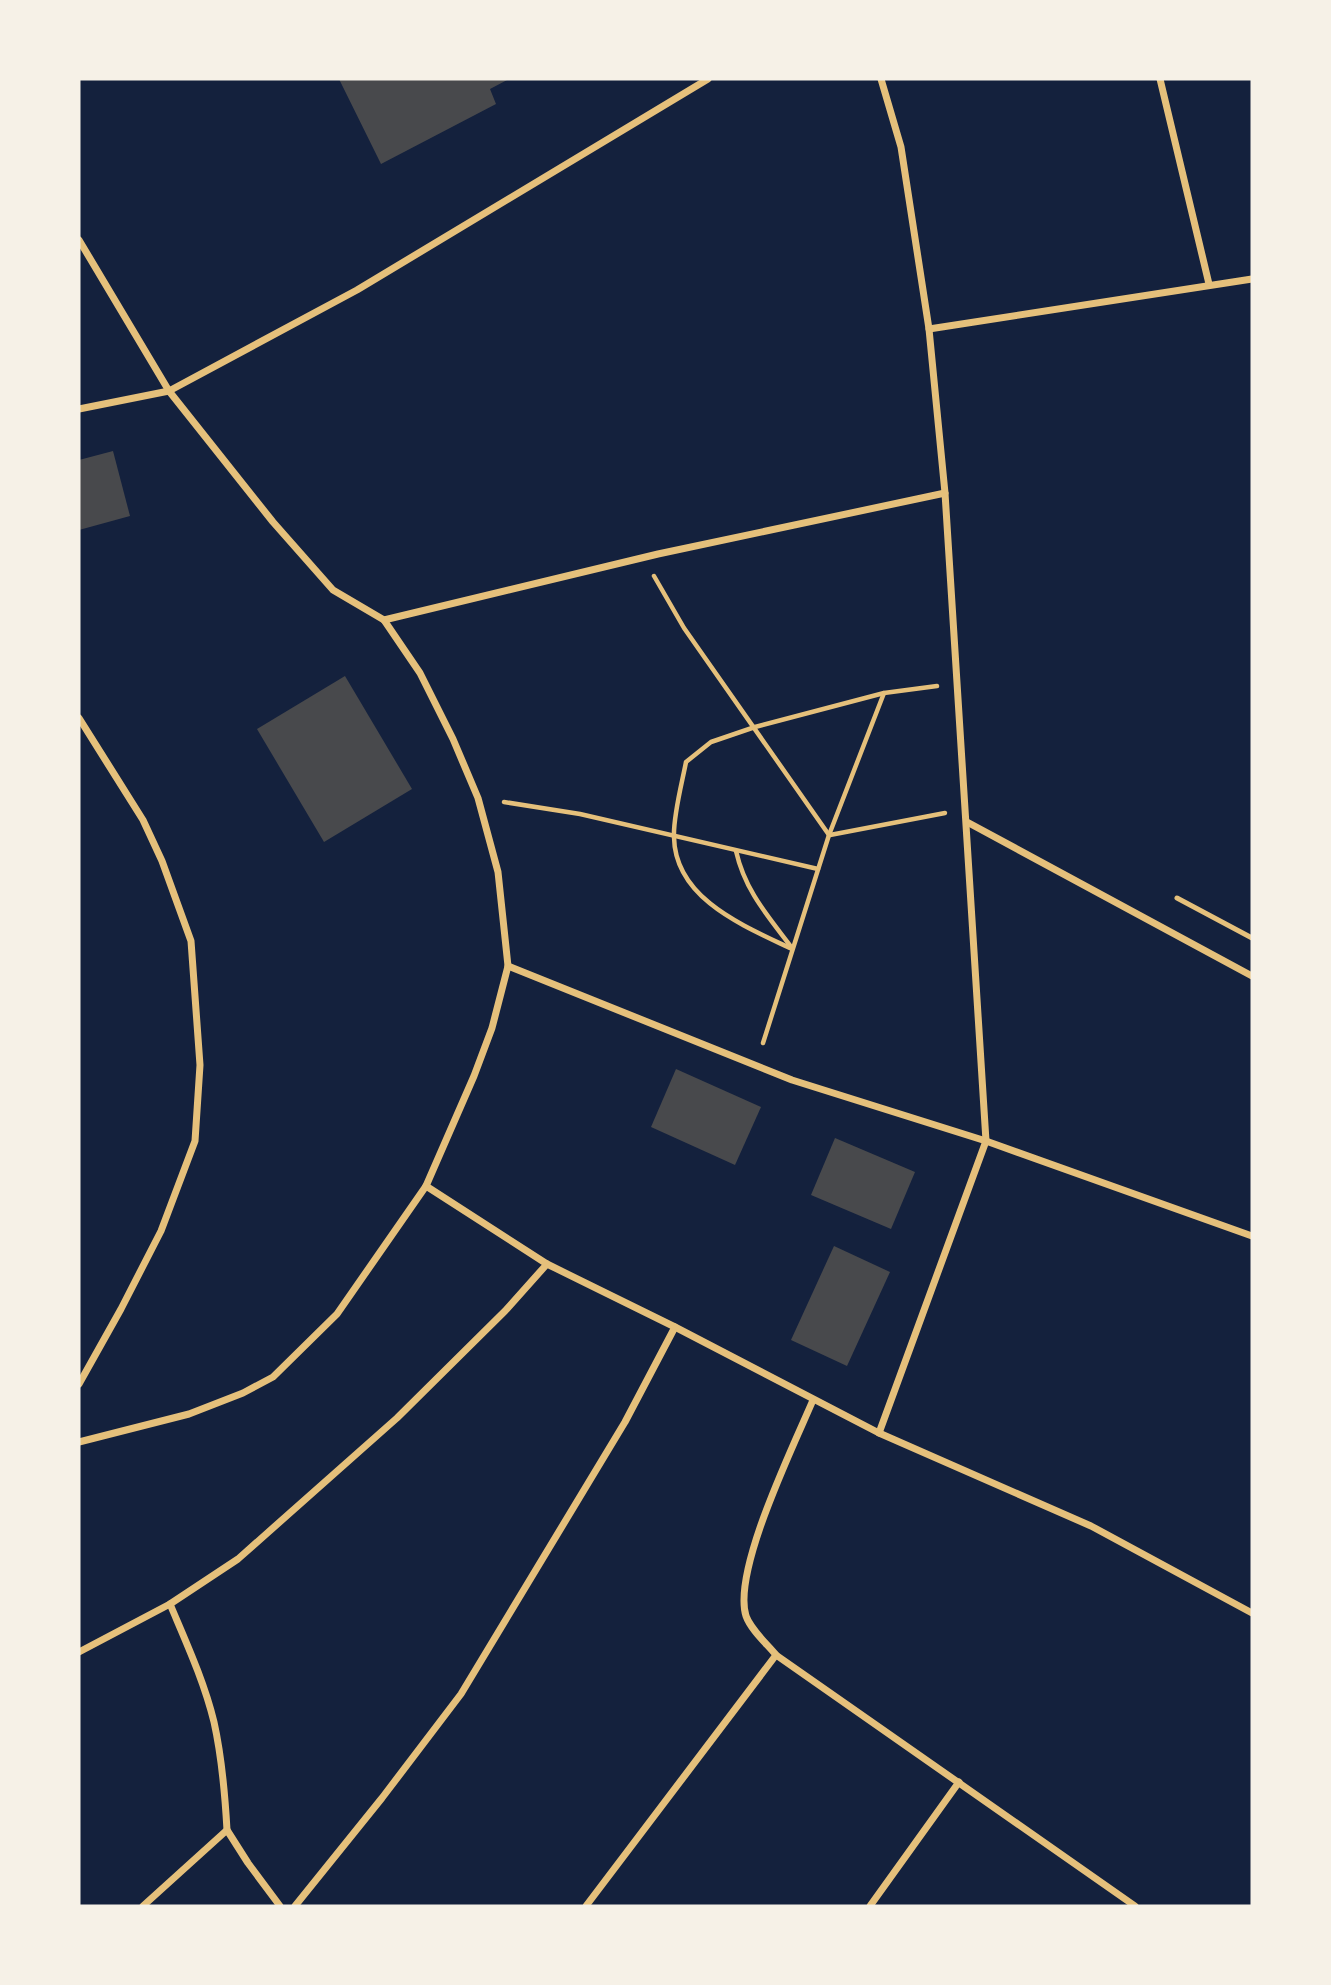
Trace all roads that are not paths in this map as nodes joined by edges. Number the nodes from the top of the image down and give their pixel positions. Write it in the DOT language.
graph roads {
  1 [pos="708,79"];
  2 [pos="881,79"];
  3 [pos="1160,79"];
  4 [pos="79,240"];
  5 [pos="1252,279"];
  6 [pos="1209,284"];
  7 [pos="929,330"];
  8 [pos="169,391"];
  9 [pos="79,409"];
  10 [pos="945,493"];
  11 [pos="384,620"];
  12 [pos="79,718"];
  13 [pos="967,821"];
  14 [pos="1177,898"];
  15 [pos="1252,938"];
  16 [pos="509,966"];
  17 [pos="1252,976"];
  18 [pos="986,1141"];
  19 [pos="426,1186"];
  20 [pos="1252,1236"];
  21 [pos="547,1264"];
  22 [pos="675,1327"];
  23 [pos="79,1384"];
  24 [pos="813,1400"];
  25 [pos="879,1433"];
  26 [pos="79,1443"];
  27 [pos="170,1604"];
  28 [pos="1252,1613"];
  29 [pos="79,1652"];
  30 [pos="776,1655"];
  31 [pos="959,1782"];
  32 [pos="227,1830"];
  33 [pos="143,1906"];
  34 [pos="280,1906"];
  35 [pos="295,1906"];
  36 [pos="586,1906"];
  37 [pos="870,1906"];
  38 [pos="1135,1906"];
  1 -- 8 [label="street"];
  2 -- 7 [label="street"];
  3 -- 6 [label="street"];
  4 -- 8 [label="street"];
  5 -- 6 [label="street"];
  6 -- 7 [label="street"];
  7 -- 10 [label="street"];
  8 -- 9 [label="street"];
  8 -- 11 [label="street"];
  10 -- 11 [label="street"];
  10 -- 13 [label="street"];
  11 -- 16 [label="street"];
  12 -- 23 [label="street"];
  13 -- 17 [label="street"];
  13 -- 18 [label="street"];
  14 -- 15 [label="lane"];
  16 -- 18 [label="street"];
  16 -- 19 [label="street"];
  18 -- 20 [label="street"];
  18 -- 25 [label="street"];
  19 -- 21 [label="street"];
  19 -- 26 [label="street"];
  21 -- 22 [label="street"];
  21 -- 27 [label="street"];
  22 -- 24 [label="street"];
  22 -- 35 [label="street"];
  24 -- 25 [label="street"];
  24 -- 30 [label="street"];
  25 -- 28 [label="street"];
  27 -- 29 [label="street"];
  27 -- 32 [label="street"];
  30 -- 31 [label="street"];
  30 -- 36 [label="street"];
  31 -- 37 [label="street"];
  31 -- 38 [label="street"];
  32 -- 33 [label="street"];
  32 -- 34 [label="street"];
}
